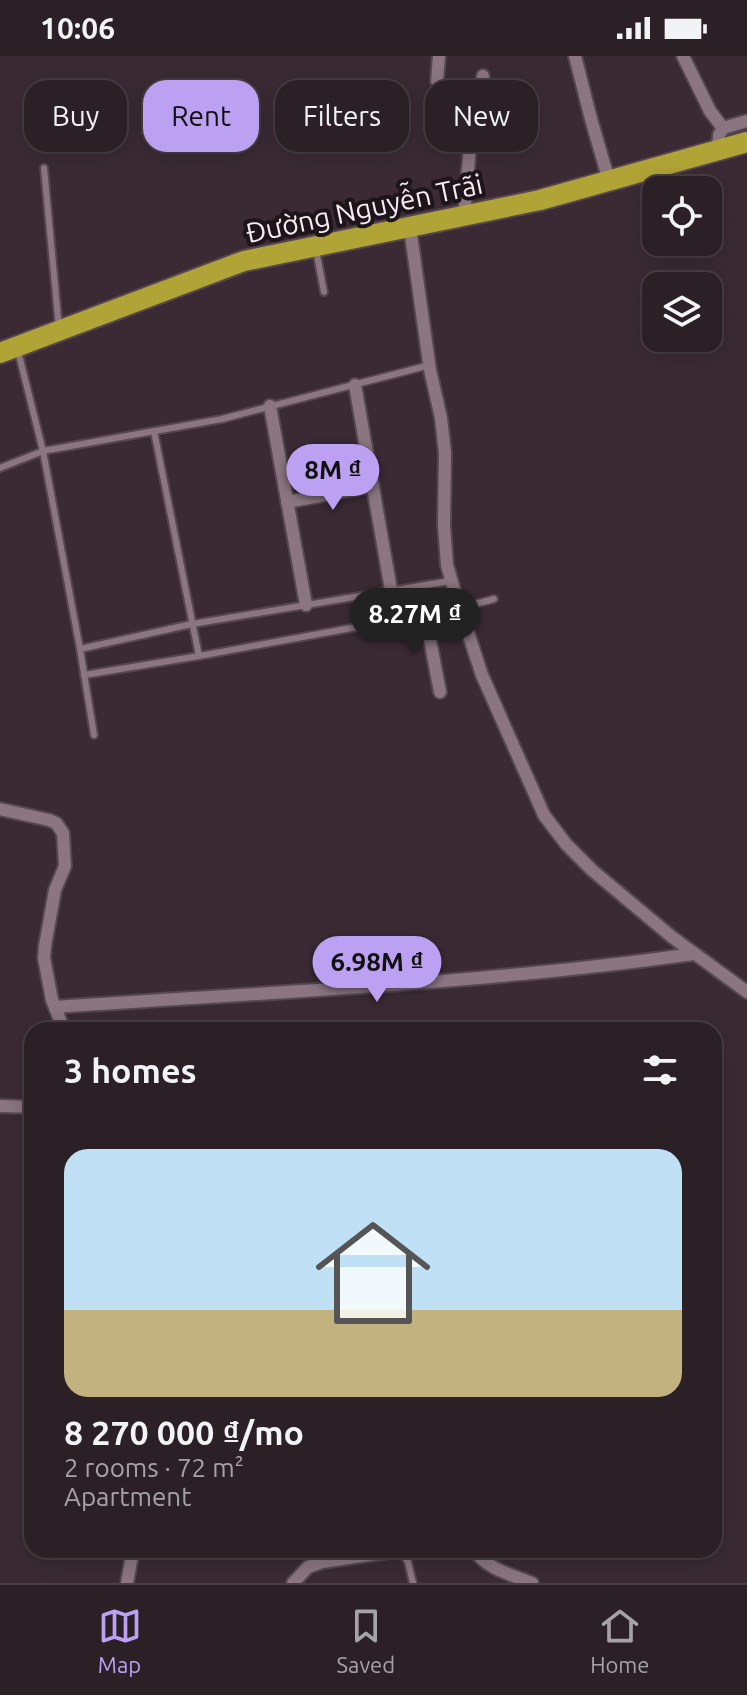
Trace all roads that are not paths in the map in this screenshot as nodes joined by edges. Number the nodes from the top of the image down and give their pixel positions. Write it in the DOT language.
graph roads {
  1 [pos="439,56"];
  2 [pos="575,56"];
  3 [pos="683,56"];
  4 [pos="483,76"];
  5 [pos="437,80"];
  6 [pos="747,121"];
  7 [pos="723,128"];
  8 [pos="747,142"];
  9 [pos="718,150"];
  10 [pos="44,168"];
  11 [pos="609,181"];
  12 [pos="464,216"];
  13 [pos="410,228"];
  14 [pos="316,247"];
  15 [pos="324,292"];
  16 [pos="59,331"];
  17 [pos="8,350"];
  18 [pos="430,365"];
  19 [pos="355,385"];
  20 [pos="270,406"];
  21 [pos="154,431"];
  22 [pos="43,451"];
  23 [pos="0,468"];
  24 [pos="373,486"];
  25 [pos="287,502"];
  26 [pos="452,580"];
  27 [pos="391,590"];
  28 [pos="494,599"];
  29 [pos="306,605"];
  30 [pos="460,608"];
  31 [pos="425,614"];
  32 [pos="192,624"];
  33 [pos="80,649"];
  34 [pos="199,656"];
  35 [pos="84,675"];
  36 [pos="440,692"];
  37 [pos="94,735"];
  38 [pos="0,809"];
  39 [pos="693,954"];
  40 [pos="747,992"];
  41 [pos="55,1007"];
  42 [pos="61,1022"];
  43 [pos="0,1106"];
  44 [pos="24,1107"];
  45 [pos="132,1558"];
  46 [pos="319,1558"];
  47 [pos="406,1558"];
  48 [pos="481,1558"];
  49 [pos="127,1583"];
  50 [pos="293,1583"];
  51 [pos="413,1583"];
  52 [pos="532,1583"];
  1 -- 5 [label="street"];
  2 -- 11 [label="street"];
  3 -- 7 [label="street"];
  4 -- 12 [label="street"];
  6 -- 7 [label="street"];
  7 -- 9 [label="street"];
  8 -- 9 [label="highway, Đường Nguyễn Trãi"];
  9 -- 11 [label="highway, Đường Nguyễn Trãi"];
  10 -- 16 [label="lane"];
  11 -- 12 [label="highway, Đường Nguyễn Trãi"];
  12 -- 13 [label="highway, Đường Nguyễn Trãi"];
  13 -- 14 [label="highway, Đường Nguyễn Trãi"];
  13 -- 18 [label="street"];
  14 -- 15 [label="lane"];
  14 -- 16 [label="highway, Đường Nguyễn Trãi"];
  16 -- 17 [label="highway, Đường Nguyễn Trãi"];
  17 -- 22 [label="lane"];
  18 -- 19 [label="lane"];
  18 -- 26 [label="street"];
  19 -- 20 [label="lane"];
  19 -- 24 [label="street"];
  20 -- 21 [label="lane"];
  20 -- 25 [label="street"];
  21 -- 22 [label="lane"];
  21 -- 32 [label="lane"];
  22 -- 23 [label="lane"];
  22 -- 33 [label="lane"];
  24 -- 25 [label="street"];
  24 -- 27 [label="street"];
  25 -- 29 [label="street"];
  26 -- 27 [label="lane"];
  26 -- 30 [label="street"];
  27 -- 29 [label="lane"];
  28 -- 30 [label="lane"];
  29 -- 32 [label="lane"];
  30 -- 31 [label="lane"];
  30 -- 39 [label="street"];
  31 -- 34 [label="lane"];
  31 -- 36 [label="street"];
  32 -- 33 [label="lane"];
  32 -- 34 [label="lane"];
  33 -- 35 [label="lane"];
  34 -- 35 [label="lane"];
  35 -- 37 [label="lane"];
  38 -- 41 [label="street"];
  39 -- 40 [label="street"];
  39 -- 41 [label="street"];
  41 -- 42 [label="street"];
  43 -- 44 [label="street"];
  45 -- 49 [label="street"];
  46 -- 50 [label="street"];
  47 -- 51 [label="lane"];
  48 -- 52 [label="street"];
}
